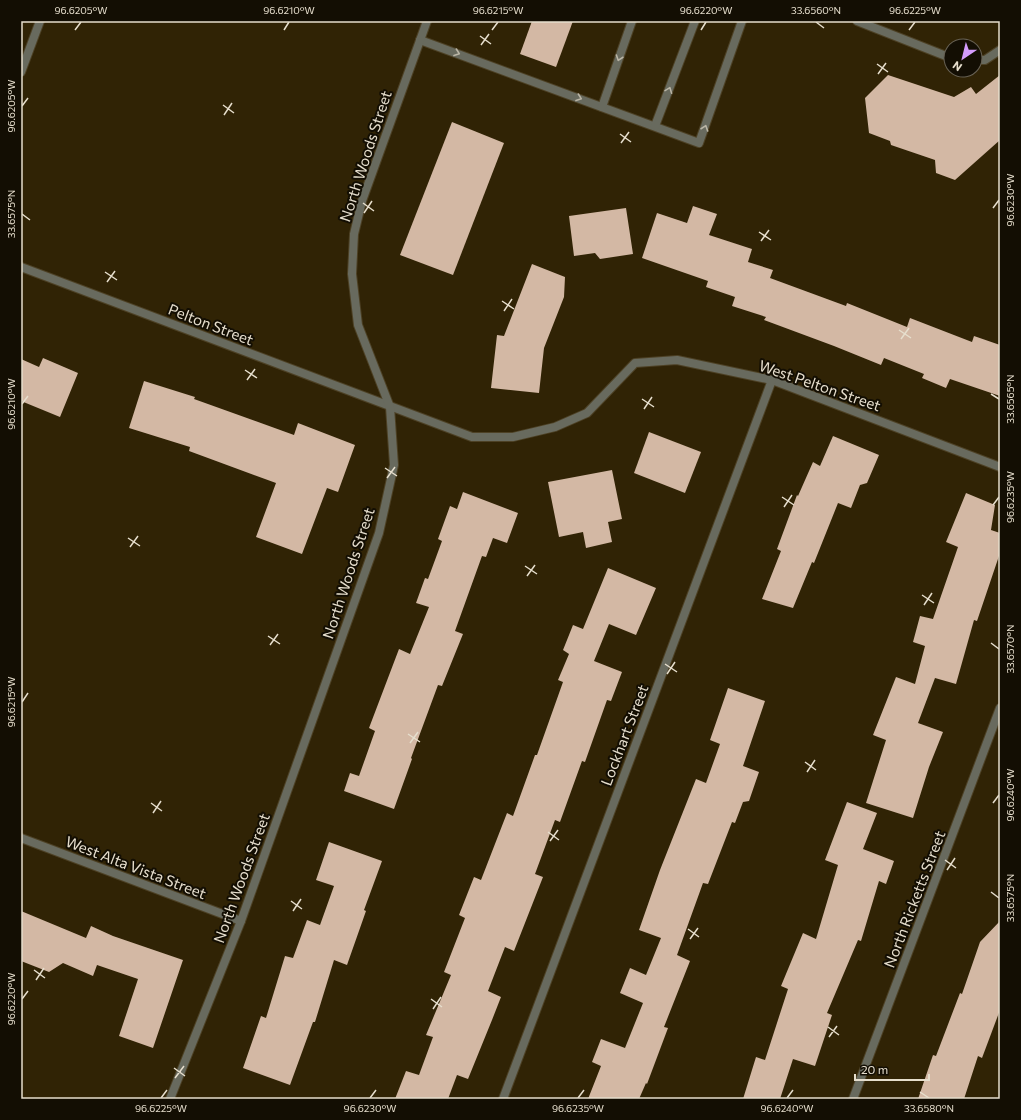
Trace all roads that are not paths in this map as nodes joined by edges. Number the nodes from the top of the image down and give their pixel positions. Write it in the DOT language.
graph roads {
  1 [pos="40,21"];
  2 [pos="427,21"];
  3 [pos="632,21"];
  4 [pos="695,21"];
  5 [pos="742,21"];
  6 [pos="857,21"];
  7 [pos="867,23"];
  8 [pos="420,40"];
  9 [pos="1000,50"];
  10 [pos="943,55"];
  11 [pos="983,60"];
  12 [pos="21,72"];
  13 [pos="602,107"];
  14 [pos="655,126"];
  15 [pos="21,267"];
  16 [pos="772,380"];
  17 [pos="390,407"];
  18 [pos="1000,467"];
  19 [pos="1000,708"];
  20 [pos="21,838"];
  21 [pos="241,921"];
  22 [pos="170,1099"];
  23 [pos="503,1099"];
  24 [pos="854,1099"];
  1 -- 12 [label="street"];
  2 -- 8 [label="street, North Woods Street"];
  3 -- 13 [label="street, one-way"];
  14 -- 4 [label="street, one-way"];
  14 -- 5 [label="street, one-way"];
  6 -- 7 [label="street"];
  7 -- 10 [label="street"];
  8 -- 13 [label="street, one-way"];
  8 -- 17 [label="street, North Woods Street"];
  9 -- 11 [label="street"];
  13 -- 14 [label="street"];
  15 -- 17 [label="street, Pelton Street"];
  16 -- 17 [label="street, West Pelton Street"];
  16 -- 18 [label="street, West Pelton Street"];
  16 -- 23 [label="street, Lockhart Street"];
  17 -- 21 [label="street, North Woods Street"];
  19 -- 24 [label="street, North Ricketts Street"];
  20 -- 21 [label="street, West Alta Vista Street"];
  21 -- 22 [label="street, North Woods Street"];
}
